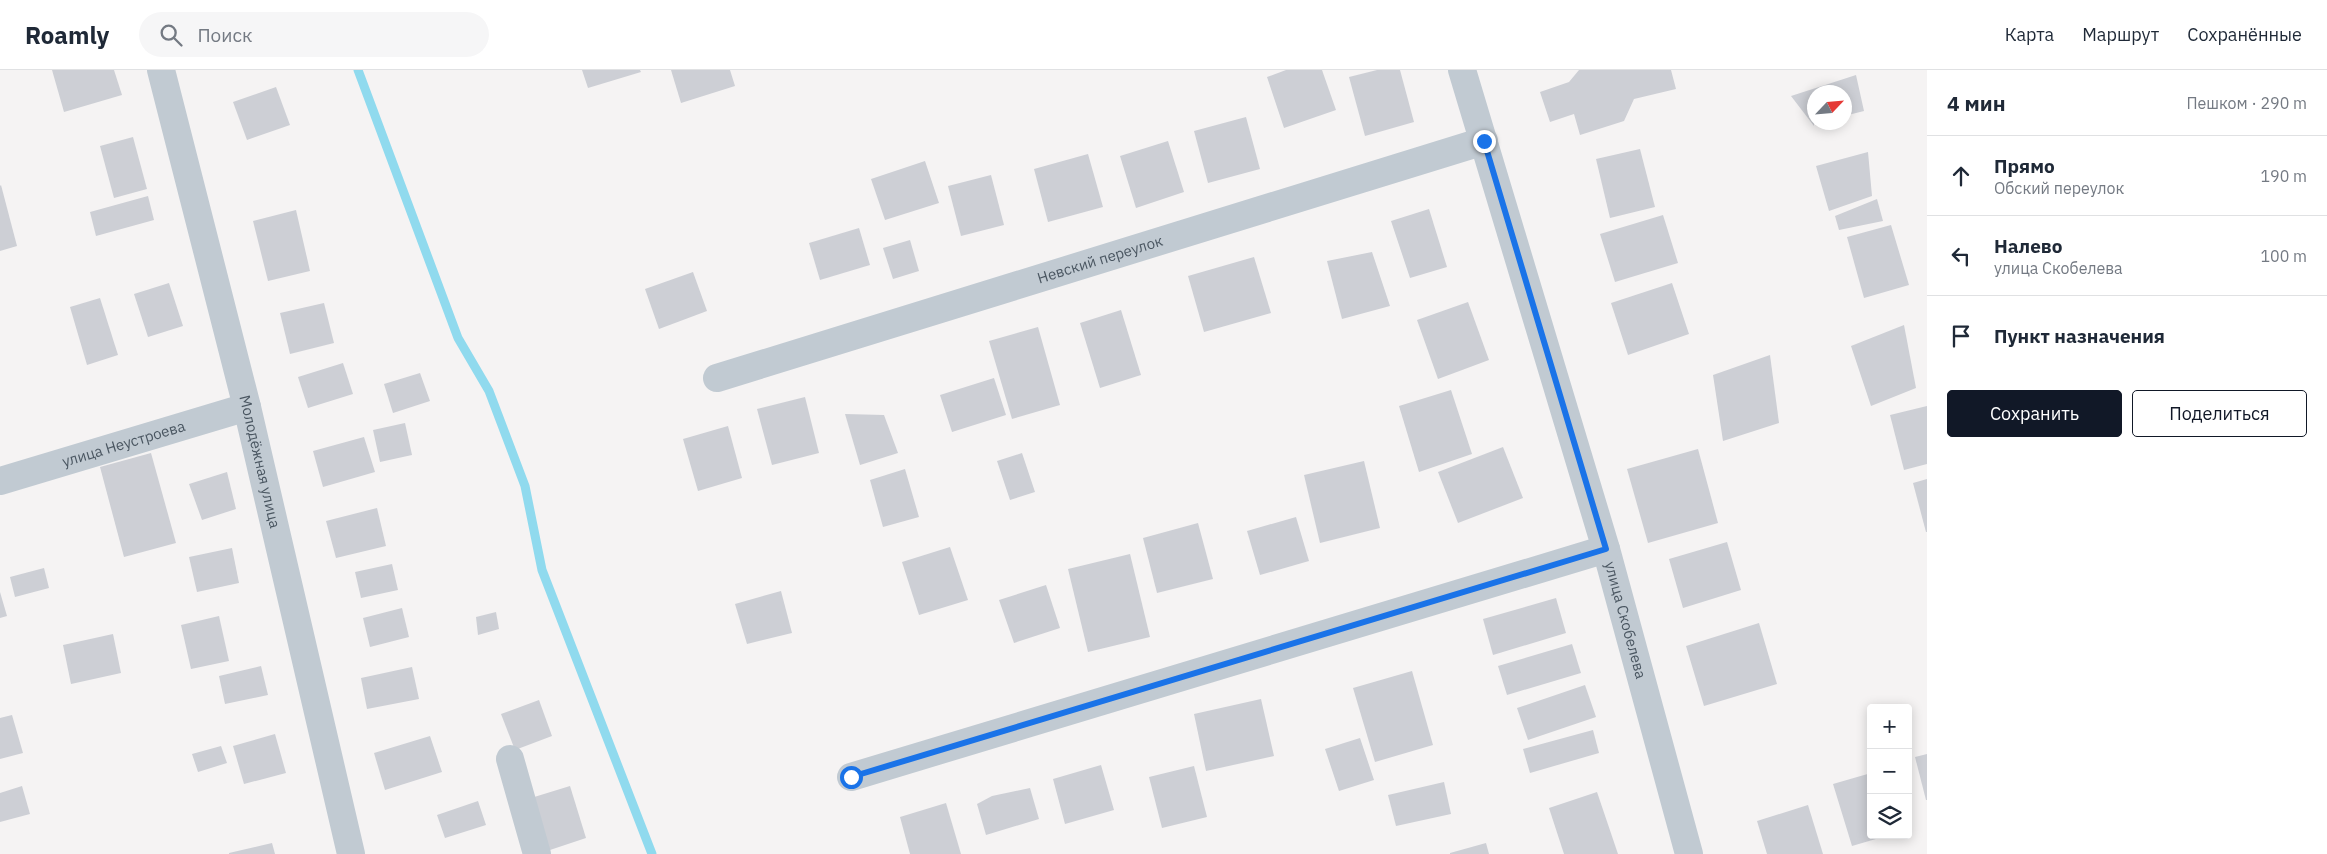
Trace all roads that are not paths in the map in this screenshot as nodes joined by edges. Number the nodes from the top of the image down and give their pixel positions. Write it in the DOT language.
graph roads {
  1 [pos="161,70"];
  2 [pos="1462,70"];
  3 [pos="1484,141"];
  4 [pos="718,378"];
  5 [pos="246,407"];
  6 [pos="0,481"];
  7 [pos="1606,549"];
  8 [pos="510,759"];
  9 [pos="851,777"];
  10 [pos="351,854"];
  11 [pos="537,854"];
  12 [pos="1689,854"];
  1 -- 5 [label="street, Молодёжная улица"];
  2 -- 3 [label="street, улица Скобелева"];
  3 -- 4 [label="street, Невский переулок"];
  3 -- 7 [label="street, улица Скобелева"];
  5 -- 6 [label="street, улица Неустроева"];
  5 -- 10 [label="street, Молодёжная улица"];
  7 -- 9 [label="street"];
  7 -- 12 [label="street, улица Скобелева"];
  8 -- 11 [label="street"];
}
